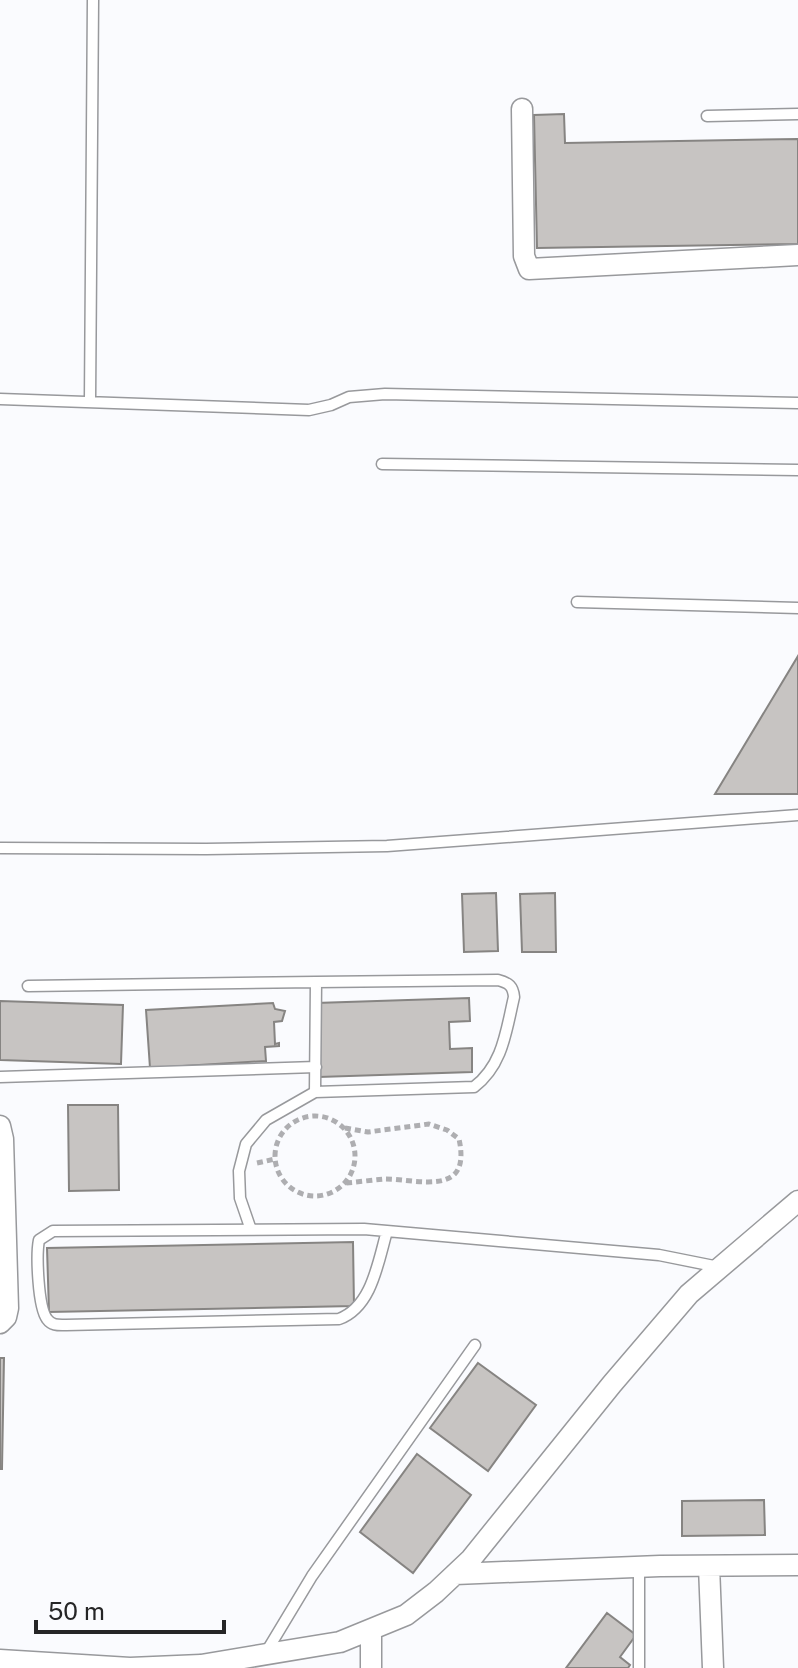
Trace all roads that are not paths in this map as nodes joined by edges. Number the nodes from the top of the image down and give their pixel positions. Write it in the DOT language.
graph roads {
  1 [pos="93,0"];
  2 [pos="522,109"];
  3 [pos="798,114"];
  4 [pos="707,116"];
  5 [pos="798,255"];
  6 [pos="0,399"];
  7 [pos="90,401"];
  8 [pos="798,403"];
  9 [pos="382,464"];
  10 [pos="798,470"];
  11 [pos="577,602"];
  12 [pos="798,608"];
  13 [pos="798,815"];
  14 [pos="0,848"];
  15 [pos="316,982"];
  16 [pos="28,986"];
  17 [pos="316,1067"];
  18 [pos="0,1077"];
  19 [pos="315,1092"];
  20 [pos="0,1126"];
  21 [pos="798,1201"];
  22 [pos="251,1230"];
  23 [pos="387,1231"];
  24 [pos="719,1267"];
  25 [pos="0,1323"];
  26 [pos="475,1345"];
  27 [pos="798,1565"];
  28 [pos="709,1566"];
  29 [pos="639,1567"];
  30 [pos="455,1574"];
  31 [pos="371,1631"];
  32 [pos="264,1655"];
  33 [pos="0,1660"];
  34 [pos="371,1668"];
  35 [pos="639,1668"];
  36 [pos="713,1668"];
  1 -- 7 [label="lane"];
  2 -- 5 [label="street"];
  3 -- 4 [label="lane"];
  6 -- 7 [label="lane"];
  7 -- 8 [label="lane"];
  9 -- 10 [label="lane"];
  11 -- 12 [label="lane"];
  13 -- 14 [label="lane"];
  15 -- 16 [label="lane"];
  15 -- 17 [label="lane"];
  15 -- 19 [label="lane"];
  17 -- 18 [label="lane"];
  17 -- 19 [label="lane"];
  19 -- 22 [label="lane"];
  20 -- 25 [label="street"];
  21 -- 24 [label="street"];
  22 -- 23 [label="lane"];
  22 -- 23 [label="lane"];
  23 -- 24 [label="lane"];
  24 -- 30 [label="street"];
  26 -- 32 [label="lane"];
  27 -- 28 [label="street"];
  28 -- 29 [label="street"];
  28 -- 36 [label="street"];
  29 -- 30 [label="street"];
  29 -- 35 [label="lane"];
  30 -- 31 [label="street"];
  31 -- 32 [label="street"];
  31 -- 34 [label="street"];
  32 -- 33 [label="street"];
}
